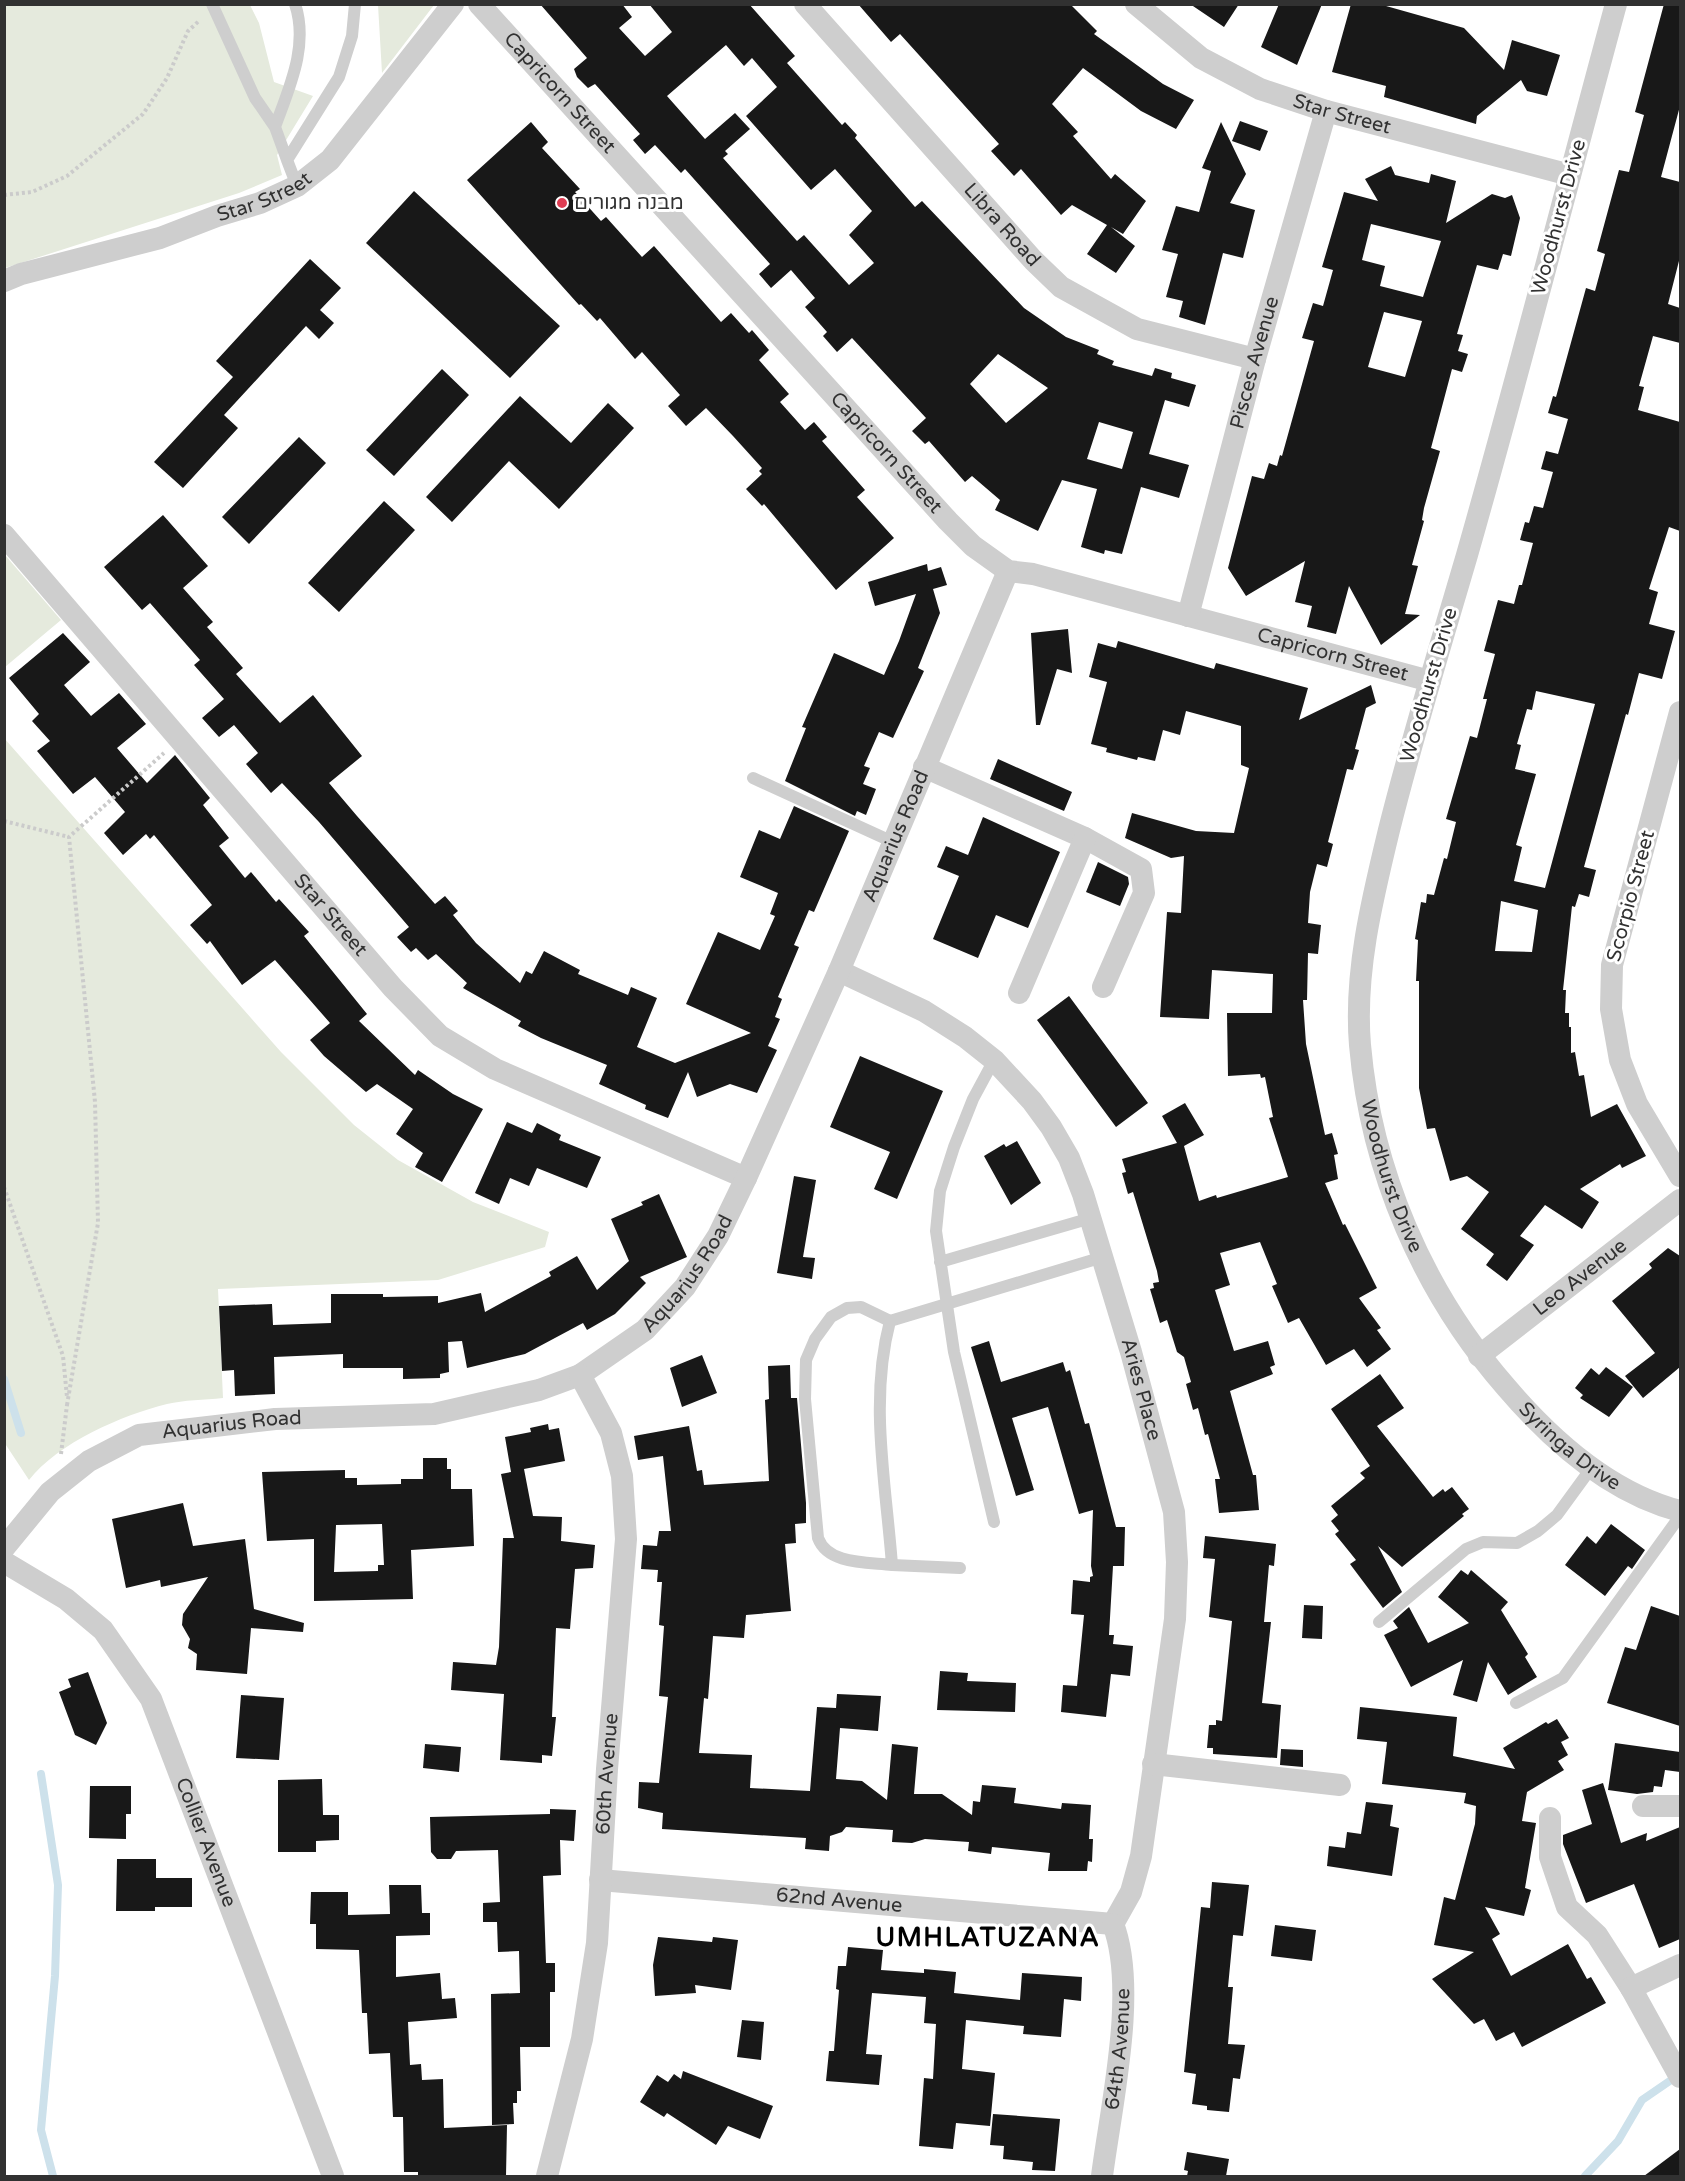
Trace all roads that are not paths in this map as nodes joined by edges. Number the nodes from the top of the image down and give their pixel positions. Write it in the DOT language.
graph roads {
  1 [pos="295,4"];
  2 [pos="355,4"];
  3 [pos="453,4"];
  4 [pos="479,4"];
  5 [pos="805,4"];
  6 [pos="1136,4"];
  7 [pos="1616,4"];
  8 [pos="213,6"];
  9 [pos="1326,111"];
  10 [pos="275,127"];
  11 [pos="287,160"];
  12 [pos="1570,175"];
  13 [pos="297,186"];
  14 [pos="4,281"];
  15 [pos="1255,359"];
  16 [pos="4,535"];
  17 [pos="1008,571"];
  18 [pos="1188,616"];
  19 [pos="1430,681"];
  20 [pos="1680,712"];
  21 [pos="924,767"];
  22 [pos="753,778"];
  23 [pos="1085,838"];
  24 [pos="893,842"];
  25 [pos="838,970"];
  26 [pos="1103,987"];
  27 [pos="1019,993"];
  28 [pos="994,1060"];
  29 [pos="1680,1176"];
  30 [pos="746,1178"];
  31 [pos="1680,1200"];
  32 [pos="1091,1218"];
  33 [pos="1103,1257"];
  34 [pos="940,1262"];
  35 [pos="948,1302"];
  36 [pos="890,1321"];
  37 [pos="1479,1356"];
  38 [pos="580,1375"];
  39 [pos="1592,1467"];
  40 [pos="1680,1514"];
  41 [pos="993,1522"];
  42 [pos="4,1548"];
  43 [pos="4,1562"];
  44 [pos="892,1565"];
  45 [pos="960,1568"];
  46 [pos="1379,1622"];
  47 [pos="1516,1703"];
  48 [pos="1153,1764"];
  49 [pos="1340,1785"];
  50 [pos="1643,1806"];
  51 [pos="1680,1806"];
  52 [pos="1550,1818"];
  53 [pos="600,1880"];
  54 [pos="1113,1924"];
  55 [pos="1680,1965"];
  56 [pos="1631,1988"];
  57 [pos="1680,2077"];
  58 [pos="333,2176"];
  59 [pos="547,2176"];
  60 [pos="1102,2176"];
  1 -- 10 [label="lane"];
  2 -- 11 [label="lane"];
  3 -- 13 [label="street, Star Street"];
  4 -- 17 [label="street, Capricorn Street"];
  5 -- 15 [label="street, Libra Road"];
  6 -- 9 [label="street, Star Street"];
  7 -- 12 [label="street, Woodhurst Drive"];
  8 -- 10 [label="lane"];
  9 -- 12 [label="street, Star Street"];
  9 -- 15 [label="street, Pisces Avenue"];
  10 -- 11 [label="lane"];
  11 -- 13 [label="lane"];
  12 -- 19 [label="street, Woodhurst Drive"];
  13 -- 14 [label="street, Star Street"];
  15 -- 18 [label="street, Pisces Avenue"];
  16 -- 30 [label="street, Star Street"];
  17 -- 18 [label="street, Capricorn Street"];
  17 -- 21 [label="street, Aquarius Road"];
  18 -- 19 [label="street, Capricorn Street"];
  19 -- 37 [label="street, Woodhurst Drive"];
  20 -- 29 [label="street, Scorpio Street"];
  21 -- 23 [label="street"];
  21 -- 24 [label="street, Aquarius Road"];
  22 -- 24 [label="lane"];
  23 -- 26 [label="street"];
  23 -- 27 [label="street"];
  24 -- 25 [label="street, Aquarius Road"];
  25 -- 28 [label="street, Aries Place"];
  25 -- 30 [label="street, Aquarius Road"];
  28 -- 32 [label="street, Aries Place"];
  28 -- 34 [label="lane"];
  30 -- 38 [label="street, Aquarius Road"];
  31 -- 37 [label="street, Leo Avenue"];
  32 -- 33 [label="street, Aries Place"];
  32 -- 34 [label="lane"];
  33 -- 35 [label="lane"];
  33 -- 48 [label="street, Aries Place"];
  34 -- 35 [label="lane"];
  35 -- 36 [label="lane"];
  35 -- 41 [label="lane"];
  36 -- 44 [label="lane"];
  36 -- 44 [label="lane"];
  37 -- 39 [label="street, Syringa Drive"];
  38 -- 42 [label="street, Aquarius Road"];
  38 -- 53 [label="street, 60th Avenue"];
  39 -- 40 [label="street, Syringa Drive"];
  39 -- 46 [label="lane"];
  40 -- 47 [label="lane"];
  43 -- 58 [label="street, Collier Avenue"];
  44 -- 45 [label="lane"];
  48 -- 49 [label="street"];
  48 -- 54 [label="street, Aries Place"];
  50 -- 51 [label="street"];
  52 -- 56 [label="street"];
  53 -- 54 [label="street, 62nd Avenue"];
  53 -- 59 [label="street, 60th Avenue"];
  54 -- 60 [label="street, 64th Avenue"];
  55 -- 56 [label="street"];
  56 -- 57 [label="street"];
}
